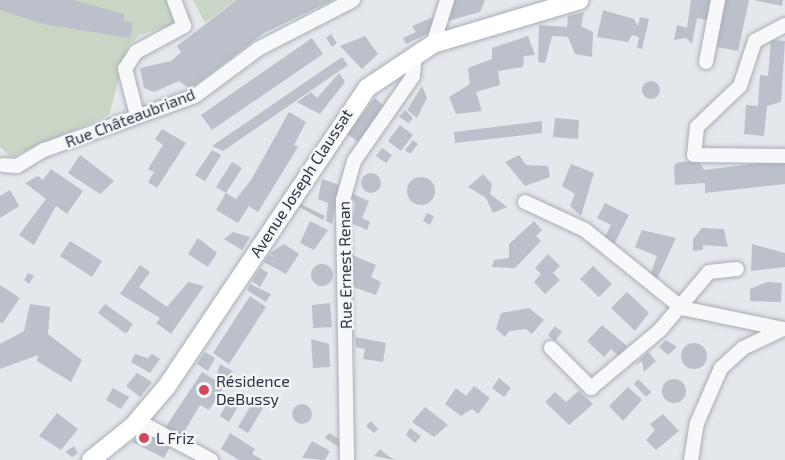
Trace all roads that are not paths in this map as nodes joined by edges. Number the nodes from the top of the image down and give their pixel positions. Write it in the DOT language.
graph roads {
  1 [pos="174,0"];
  2 [pos="352,0"];
  3 [pos="447,0"];
  4 [pos="580,0"];
  5 [pos="718,0"];
  6 [pos="785,26"];
  7 [pos="433,44"];
  8 [pos="415,54"];
  9 [pos="706,62"];
  10 [pos="137,115"];
  11 [pos="785,156"];
  12 [pos="1,166"];
  13 [pos="525,202"];
  14 [pos="737,269"];
  15 [pos="682,309"];
  16 [pos="784,329"];
  17 [pos="551,348"];
  18 [pos="138,421"];
  19 [pos="91,460"];
  20 [pos="211,460"];
  21 [pos="347,460"];
  22 [pos="691,460"];
  1 -- 10 [label="street"];
  2 -- 10 [label="street, Rue Châteaubriand"];
  3 -- 7 [label="street"];
  4 -- 7 [label="main road, Avenue Joseph Claussat"];
  5 -- 9 [label="street"];
  6 -- 11 [label="street"];
  7 -- 8 [label="main road, Avenue Joseph Claussat"];
  8 -- 18 [label="main road, Avenue Joseph Claussat"];
  8 -- 21 [label="street, Rue Ernest Renan"];
  10 -- 12 [label="street, Rue Châteaubriand"];
  13 -- 15 [label="street"];
  14 -- 15 [label="street"];
  15 -- 16 [label="street"];
  15 -- 17 [label="street"];
  16 -- 22 [label="street"];
  18 -- 19 [label="main road, Avenue Joseph Claussat"];
  18 -- 20 [label="street"];
}
